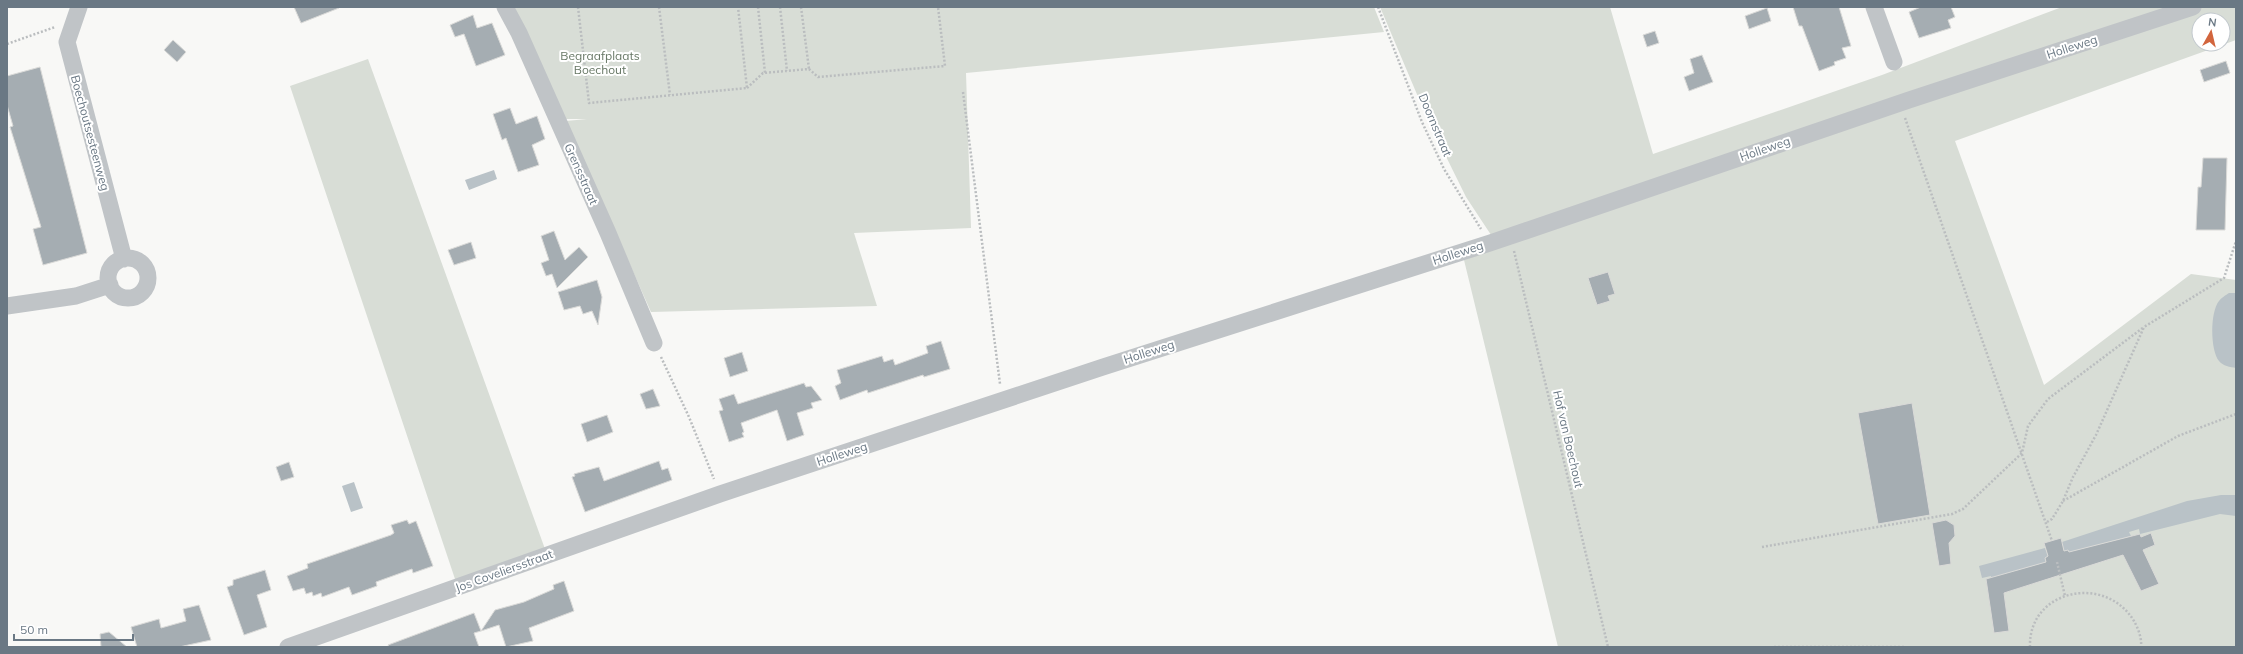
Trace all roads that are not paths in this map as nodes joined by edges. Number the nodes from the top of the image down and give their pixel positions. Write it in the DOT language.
graph roads {
  1 [pos="505,7"];
  2 [pos="1874,7"];
  3 [pos="2193,7"];
  4 [pos="77,14"];
  5 [pos="1894,62"];
  6 [pos="124,259"];
  7 [pos="110,285"];
  8 [pos="7,306"];
  9 [pos="654,343"];
  10 [pos="720,494"];
  11 [pos="288,647"];
  1 -- 9 [label="street, Grensstraat"];
  2 -- 5 [label="street"];
  3 -- 10 [label="street, Holleweg"];
  4 -- 6 [label="street, Boechoutsesteenweg"];
  6 -- 7 [label="street"];
  6 -- 7 [label="street"];
  7 -- 8 [label="street"];
  10 -- 11 [label="street, Jos Coveliersstraat"];
}
